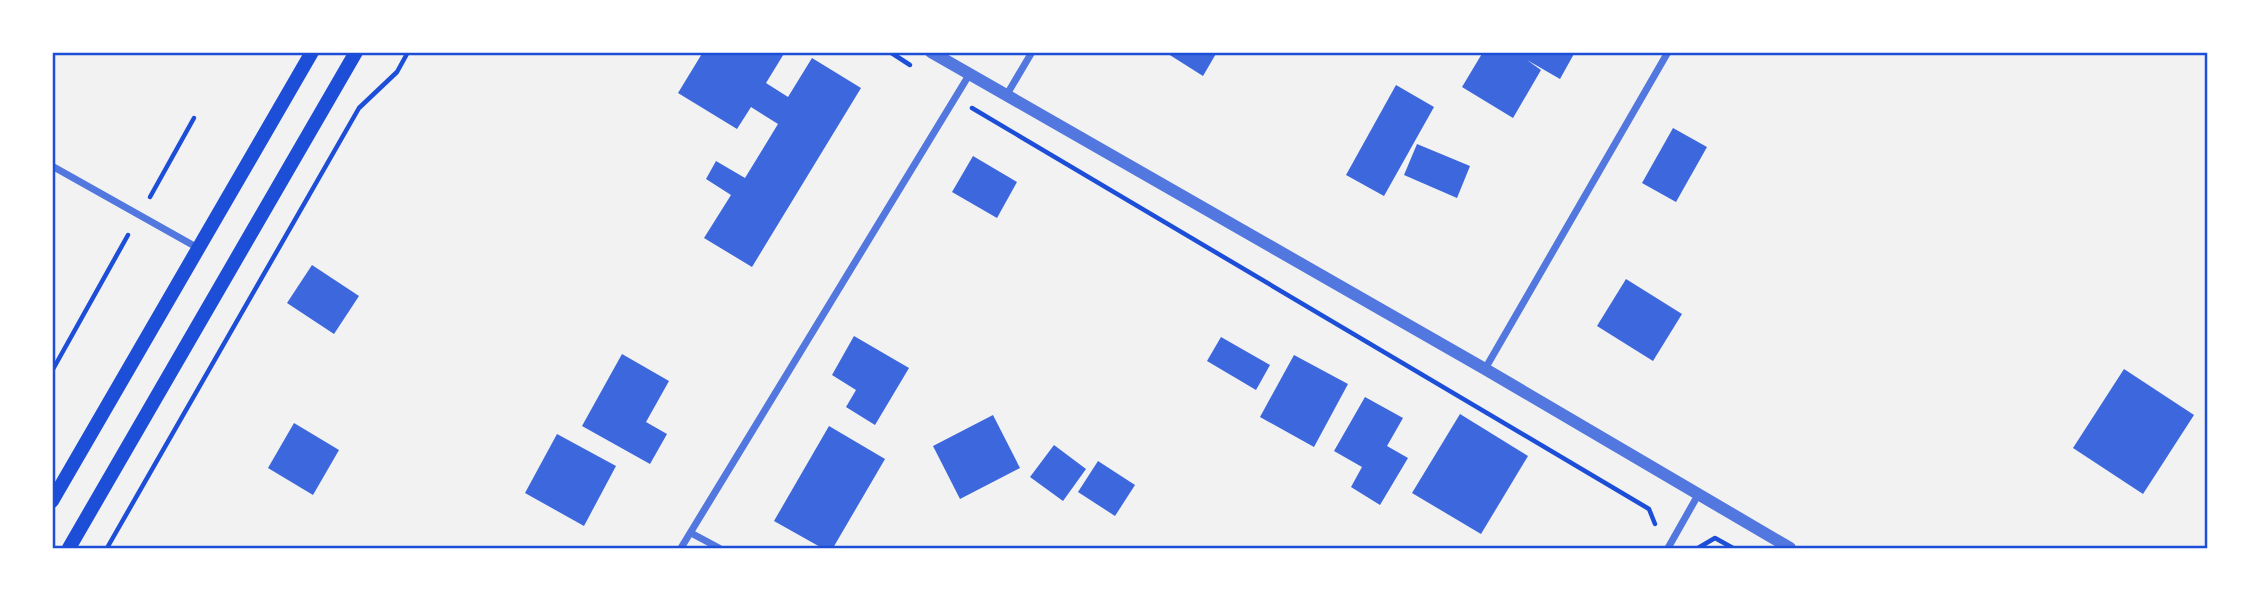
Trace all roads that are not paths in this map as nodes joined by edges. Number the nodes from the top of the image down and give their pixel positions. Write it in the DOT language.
graph roads {
  1 [pos="312,52"];
  2 [pos="356,52"];
  3 [pos="931,52"];
  4 [pos="1032,52"];
  5 [pos="1668,52"];
  6 [pos="969,75"];
  7 [pos="1006,96"];
  8 [pos="52,166"];
  9 [pos="199,248"];
  10 [pos="1485,369"];
  11 [pos="1698,495"];
  12 [pos="52,501"];
  13 [pos="691,533"];
  14 [pos="69,548"];
  15 [pos="681,548"];
  16 [pos="719,548"];
  17 [pos="1668,548"];
  18 [pos="1790,548"];
  1 -- 9 [label="main road"];
  2 -- 14 [label="main road"];
  3 -- 6 [label="street"];
  4 -- 7 [label="street"];
  5 -- 10 [label="street"];
  6 -- 7 [label="street"];
  6 -- 13 [label="street"];
  7 -- 10 [label="street"];
  8 -- 9 [label="street"];
  9 -- 12 [label="main road"];
  10 -- 11 [label="street"];
  11 -- 17 [label="street"];
  11 -- 18 [label="street"];
  13 -- 15 [label="street"];
  13 -- 16 [label="street"];
}
